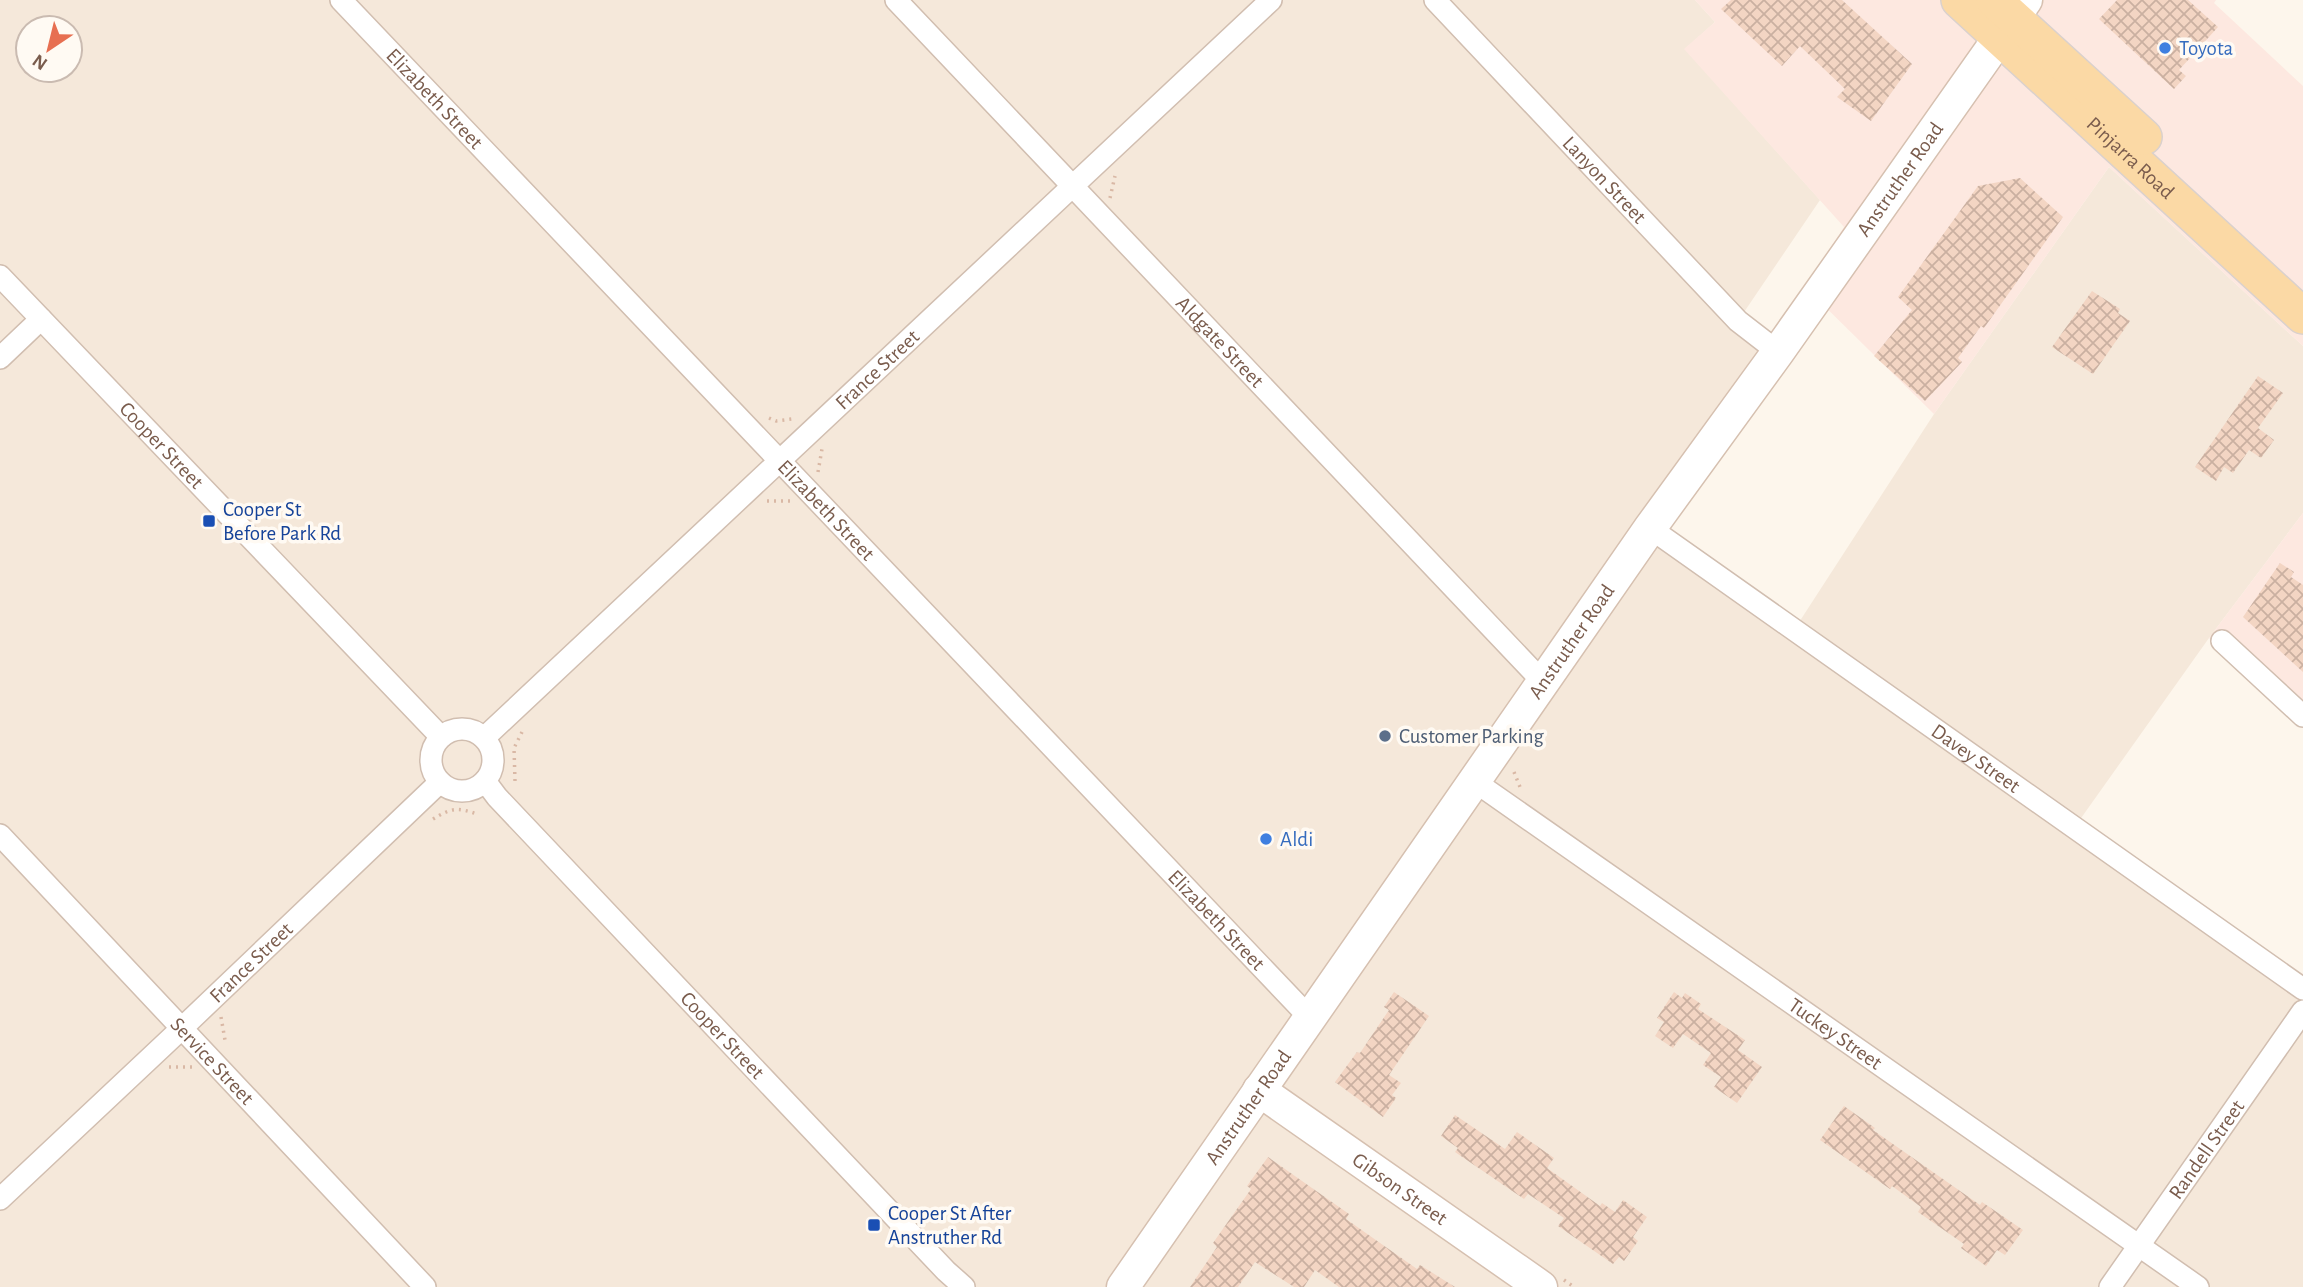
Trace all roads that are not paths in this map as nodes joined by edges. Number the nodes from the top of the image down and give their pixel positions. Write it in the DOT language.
graph roads {
  1 [pos="341,0"];
  2 [pos="896,0"];
  3 [pos="1271,0"];
  4 [pos="1435,0"];
  5 [pos="1959,0"];
  6 [pos="2008,14"];
  7 [pos="1072,186"];
  8 [pos="0,276"];
  9 [pos="2303,284"];
  10 [pos="2303,316"];
  11 [pos="41,319"];
  12 [pos="1778,352"];
  13 [pos="0,358"];
  14 [pos="779,462"];
  15 [pos="1650,528"];
  16 [pos="2221,642"];
  17 [pos="1543,682"];
  18 [pos="2303,716"];
  19 [pos="441,737"];
  20 [pos="485,738"];
  21 [pos="485,781"];
  22 [pos="1474,781"];
  23 [pos="440,782"];
  24 [pos="0,835"];
  25 [pos="2303,989"];
  26 [pos="2303,1010"];
  27 [pos="1310,1018"];
  28 [pos="181,1030"];
  29 [pos="1259,1090"];
  30 [pos="0,1199"];
  31 [pos="2139,1246"];
  32 [pos="425,1287"];
  33 [pos="964,1287"];
  34 [pos="1123,1287"];
  35 [pos="1541,1287"];
  36 [pos="2110,1287"];
  37 [pos="2198,1287"];
  1 -- 14 [label="street, Elizabeth Street"];
  2 -- 7 [label="street, Aldgate Street"];
  3 -- 7 [label="street, France Street"];
  4 -- 12 [label="street, Lanyon Street"];
  5 -- 6 [label="main road, Pinjarra Road"];
  6 -- 9 [label="main road, Pinjarra Road"];
  6 -- 10 [label="main road, Pinjarra Road"];
  6 -- 12 [label="main road, Anstruther Road"];
  7 -- 14 [label="street, France Street"];
  7 -- 17 [label="street, Aldgate Street"];
  8 -- 11 [label="street, Cooper Street"];
  11 -- 13 [label="street"];
  11 -- 19 [label="street, Cooper Street"];
  12 -- 15 [label="main road, Anstruther Road"];
  14 -- 20 [label="street, France Street"];
  14 -- 27 [label="street, Elizabeth Street"];
  15 -- 17 [label="main road, Anstruther Road"];
  15 -- 25 [label="street, Davey Street"];
  16 -- 18 [label="street"];
  17 -- 22 [label="main road, Anstruther Road"];
  19 -- 20 [label="street"];
  19 -- 23 [label="street"];
  20 -- 21 [label="street"];
  21 -- 23 [label="street"];
  21 -- 33 [label="street, Cooper Street"];
  22 -- 27 [label="main road, Anstruther Road"];
  22 -- 31 [label="street, Tuckey Street"];
  23 -- 28 [label="street, France Street"];
  24 -- 28 [label="street, Service Street"];
  26 -- 31 [label="street, Randell Street"];
  27 -- 29 [label="main road, Anstruther Road"];
  28 -- 30 [label="street, France Street"];
  28 -- 32 [label="street, Service Street"];
  29 -- 34 [label="main road, Anstruther Road"];
  29 -- 35 [label="main road, Gibson Street"];
  31 -- 36 [label="street, Randell Street"];
  31 -- 37 [label="street, Tuckey Street"];
}
